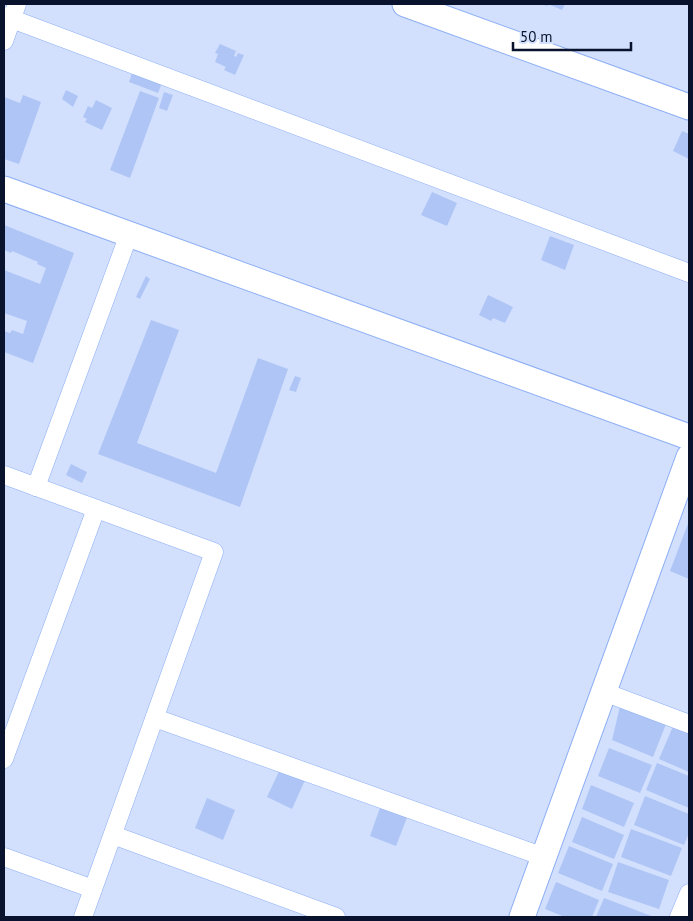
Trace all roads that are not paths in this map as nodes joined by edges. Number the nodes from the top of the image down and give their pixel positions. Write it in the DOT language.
graph roads {
  1 [pos="405,4"];
  2 [pos="11,13"];
  3 [pos="4,41"];
  4 [pos="689,107"];
  5 [pos="4,188"];
  6 [pos="129,234"];
  7 [pos="689,273"];
  8 [pos="689,437"];
  9 [pos="689,457"];
  10 [pos="4,475"];
  11 [pos="36,487"];
  12 [pos="96,509"];
  13 [pos="604,692"];
  14 [pos="155,718"];
  15 [pos="689,724"];
  16 [pos="4,759"];
  17 [pos="113,836"];
  18 [pos="4,857"];
  19 [pos="544,857"];
  20 [pos="93,889"];
  21 [pos="689,893"];
  22 [pos="83,917"];
  23 [pos="336,917"];
  24 [pos="522,917"];
  25 [pos="679,917"];
  1 -- 4 [label="street"];
  2 -- 3 [label="street"];
  2 -- 7 [label="street"];
  5 -- 6 [label="street"];
  6 -- 8 [label="street"];
  6 -- 11 [label="street"];
  9 -- 13 [label="street"];
  10 -- 11 [label="street"];
  11 -- 12 [label="street"];
  12 -- 14 [label="street"];
  12 -- 16 [label="street"];
  13 -- 15 [label="street"];
  13 -- 19 [label="street"];
  14 -- 17 [label="street"];
  14 -- 19 [label="street"];
  17 -- 20 [label="street"];
  17 -- 23 [label="street"];
  18 -- 20 [label="street"];
  19 -- 24 [label="street"];
  20 -- 22 [label="street"];
  21 -- 25 [label="street"];
}
